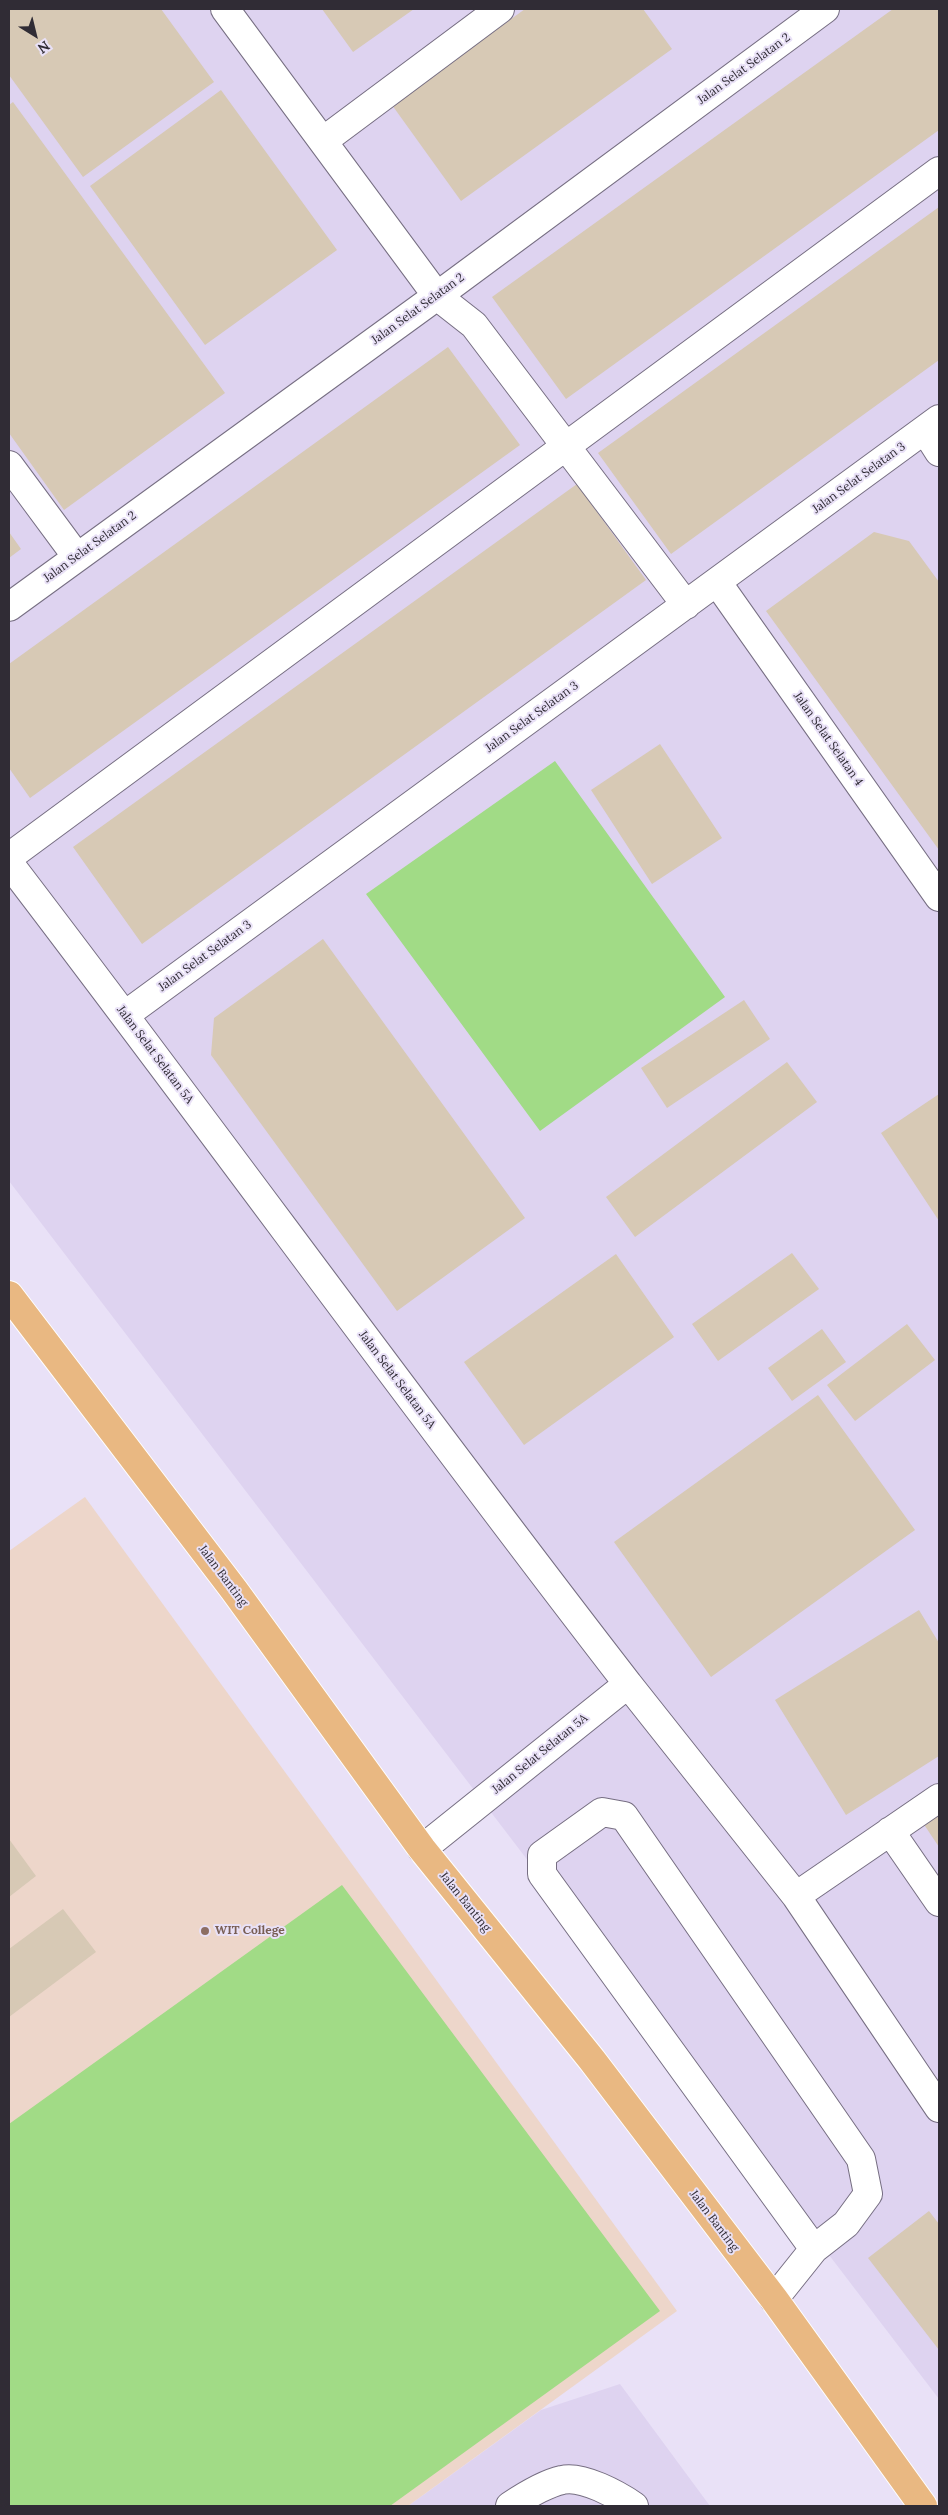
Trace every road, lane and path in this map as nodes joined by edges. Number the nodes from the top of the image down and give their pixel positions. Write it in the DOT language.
graph roads {
  1 [pos="225,9"];
  2 [pos="500,9"];
  3 [pos="825,9"];
  4 [pos="323,141"];
  5 [pos="939,171"];
  6 [pos="437,296"];
  7 [pos="934,434"];
  8 [pos="566,447"];
  9 [pos="9,465"];
  10 [pos="77,557"];
  11 [pos="717,582"];
  12 [pos="686,605"];
  13 [pos="9,607"];
  14 [pos="9,857"];
  15 [pos="9,863"];
  16 [pos="939,897"];
  17 [pos="125,1015"];
  18 [pos="9,1295"];
  19 [pos="628,1684"];
  20 [pos="939,1798"];
  21 [pos="890,1831"];
  22 [pos="422,1849"];
  23 [pos="796,1896"];
  24 [pos="939,1902"];
  25 [pos="939,2108"];
  26 [pos="814,2249"];
  27 [pos="774,2299"];
  28 [pos="510,2506"];
  29 [pos="634,2506"];
  30 [pos="923,2506"];
  1 -- 4 [label="street"];
  2 -- 4 [label="street"];
  3 -- 6 [label="street, Jalan Selat Selatan 2"];
  4 -- 6 [label="street"];
  5 -- 8 [label="street"];
  6 -- 8 [label="street"];
  6 -- 10 [label="street, Jalan Selat Selatan 2"];
  7 -- 11 [label="street, Jalan Selat Selatan 3"];
  8 -- 12 [label="street"];
  8 -- 14 [label="street"];
  9 -- 10 [label="street"];
  10 -- 13 [label="street, Jalan Selat Selatan 2"];
  11 -- 12 [label="street, Jalan Selat Selatan 3"];
  11 -- 16 [label="street, Jalan Selat Selatan 4"];
  12 -- 17 [label="street, Jalan Selat Selatan 3"];
  15 -- 17 [label="street, Jalan Selat Selatan 5A"];
  17 -- 19 [label="street, Jalan Selat Selatan 5A"];
  18 -- 22 [label="main road, Jalan Banting"];
  19 -- 22 [label="street, Jalan Selat Selatan 5A"];
  19 -- 23 [label="street"];
  20 -- 21 [label="street"];
  21 -- 23 [label="street"];
  21 -- 24 [label="street"];
  22 -- 27 [label="main road, Jalan Banting"];
  23 -- 25 [label="street"];
  26 -- 26 [label="street"];
  26 -- 27 [label="street"];
  27 -- 30 [label="main road, Jalan Banting"];
  28 -- 29 [label="street"];
}
